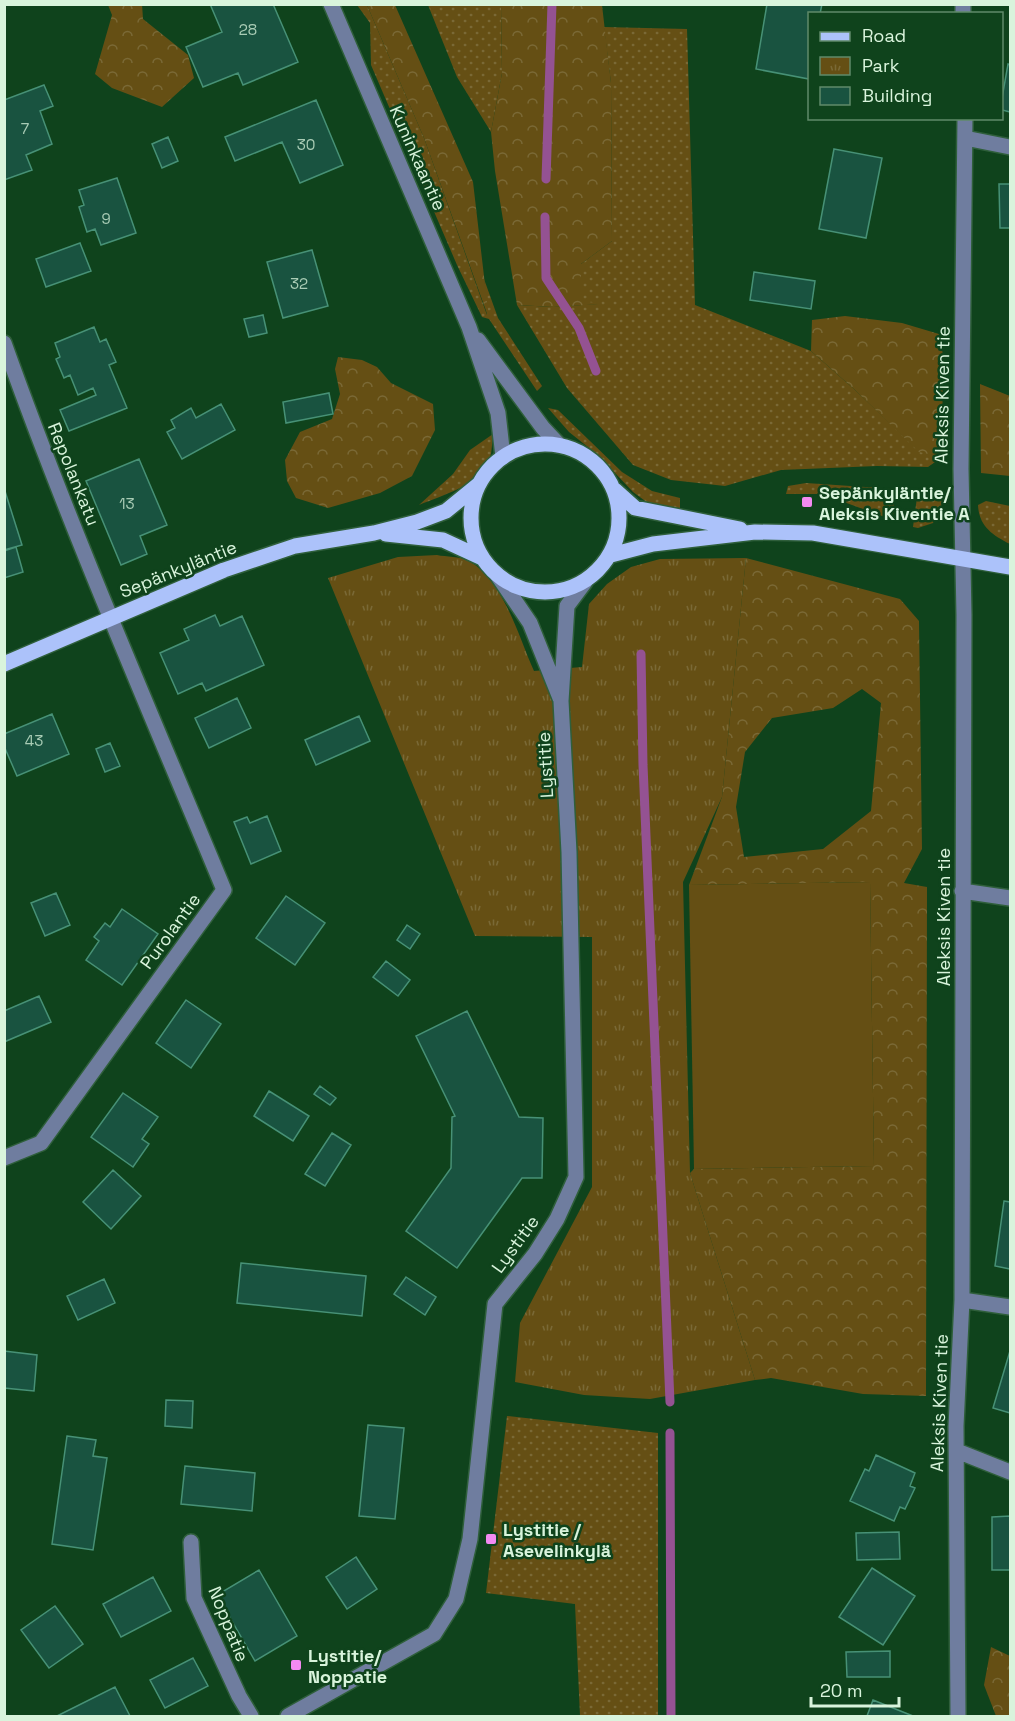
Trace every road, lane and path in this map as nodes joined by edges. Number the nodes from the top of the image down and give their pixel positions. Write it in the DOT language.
graph roads {
  1 [pos="331,4"];
  2 [pos="965,120"];
  3 [pos="965,138"];
  4 [pos="1011,147"];
  5 [pos="469,327"];
  6 [pos="4,343"];
  7 [pos="560,445"];
  8 [pos="502,457"];
  9 [pos="479,484"];
  10 [pos="615,490"];
  11 [pos="755,532"];
  12 [pos="374,533"];
  13 [pos="610,555"];
  14 [pos="482,558"];
  15 [pos="962,560"];
  16 [pos="1011,567"];
  17 [pos="498,576"];
  18 [pos="585,582"];
  19 [pos="111,617"];
  20 [pos="4,664"];
  21 [pos="561,701"];
  22 [pos="963,891"];
  23 [pos="1011,898"];
  24 [pos="4,1158"];
  25 [pos="962,1300"];
  26 [pos="1011,1307"];
  27 [pos="957,1451"];
  28 [pos="1011,1472"];
  29 [pos="191,1542"];
  30 [pos="251,1716"];
  31 [pos="288,1716"];
  32 [pos="958,1716"];
  1 -- 5 [label="street, Kuninkaantie"];
  2 -- 3 [label="street, Aleksis Kiven tie"];
  3 -- 4 [label="street"];
  3 -- 15 [label="street, Aleksis Kiven tie"];
  5 -- 7 [label="street, Kuninkaantie"];
  5 -- 8 [label="street, Kuninkaantie"];
  6 -- 19 [label="street, Repolankatu"];
  7 -- 8 [label="main road"];
  7 -- 10 [label="main road"];
  8 -- 9 [label="main road"];
  9 -- 12 [label="main road, Sepänkyläntie"];
  9 -- 14 [label="main road"];
  10 -- 11 [label="main road"];
  10 -- 13 [label="main road"];
  11 -- 13 [label="main road"];
  11 -- 15 [label="main road"];
  12 -- 14 [label="main road, Sepänkyläntie"];
  12 -- 19 [label="main road, Sepänkyläntie"];
  13 -- 18 [label="main road"];
  14 -- 17 [label="main road"];
  15 -- 16 [label="main road"];
  15 -- 22 [label="street, Aleksis Kiven tie"];
  17 -- 18 [label="main road"];
  17 -- 21 [label="street, Lystitie"];
  18 -- 21 [label="street, Lystitie"];
  19 -- 20 [label="main road, Sepänkyläntie"];
  19 -- 24 [label="street, Purolantie"];
  21 -- 31 [label="street, Lystitie"];
  22 -- 23 [label="street"];
  22 -- 25 [label="street, Aleksis Kiven tie"];
  25 -- 26 [label="street"];
  25 -- 27 [label="street, Aleksis Kiven tie"];
  27 -- 28 [label="street"];
  27 -- 32 [label="street, Aleksis Kiven tie"];
  29 -- 30 [label="street, Noppatie"];
}
